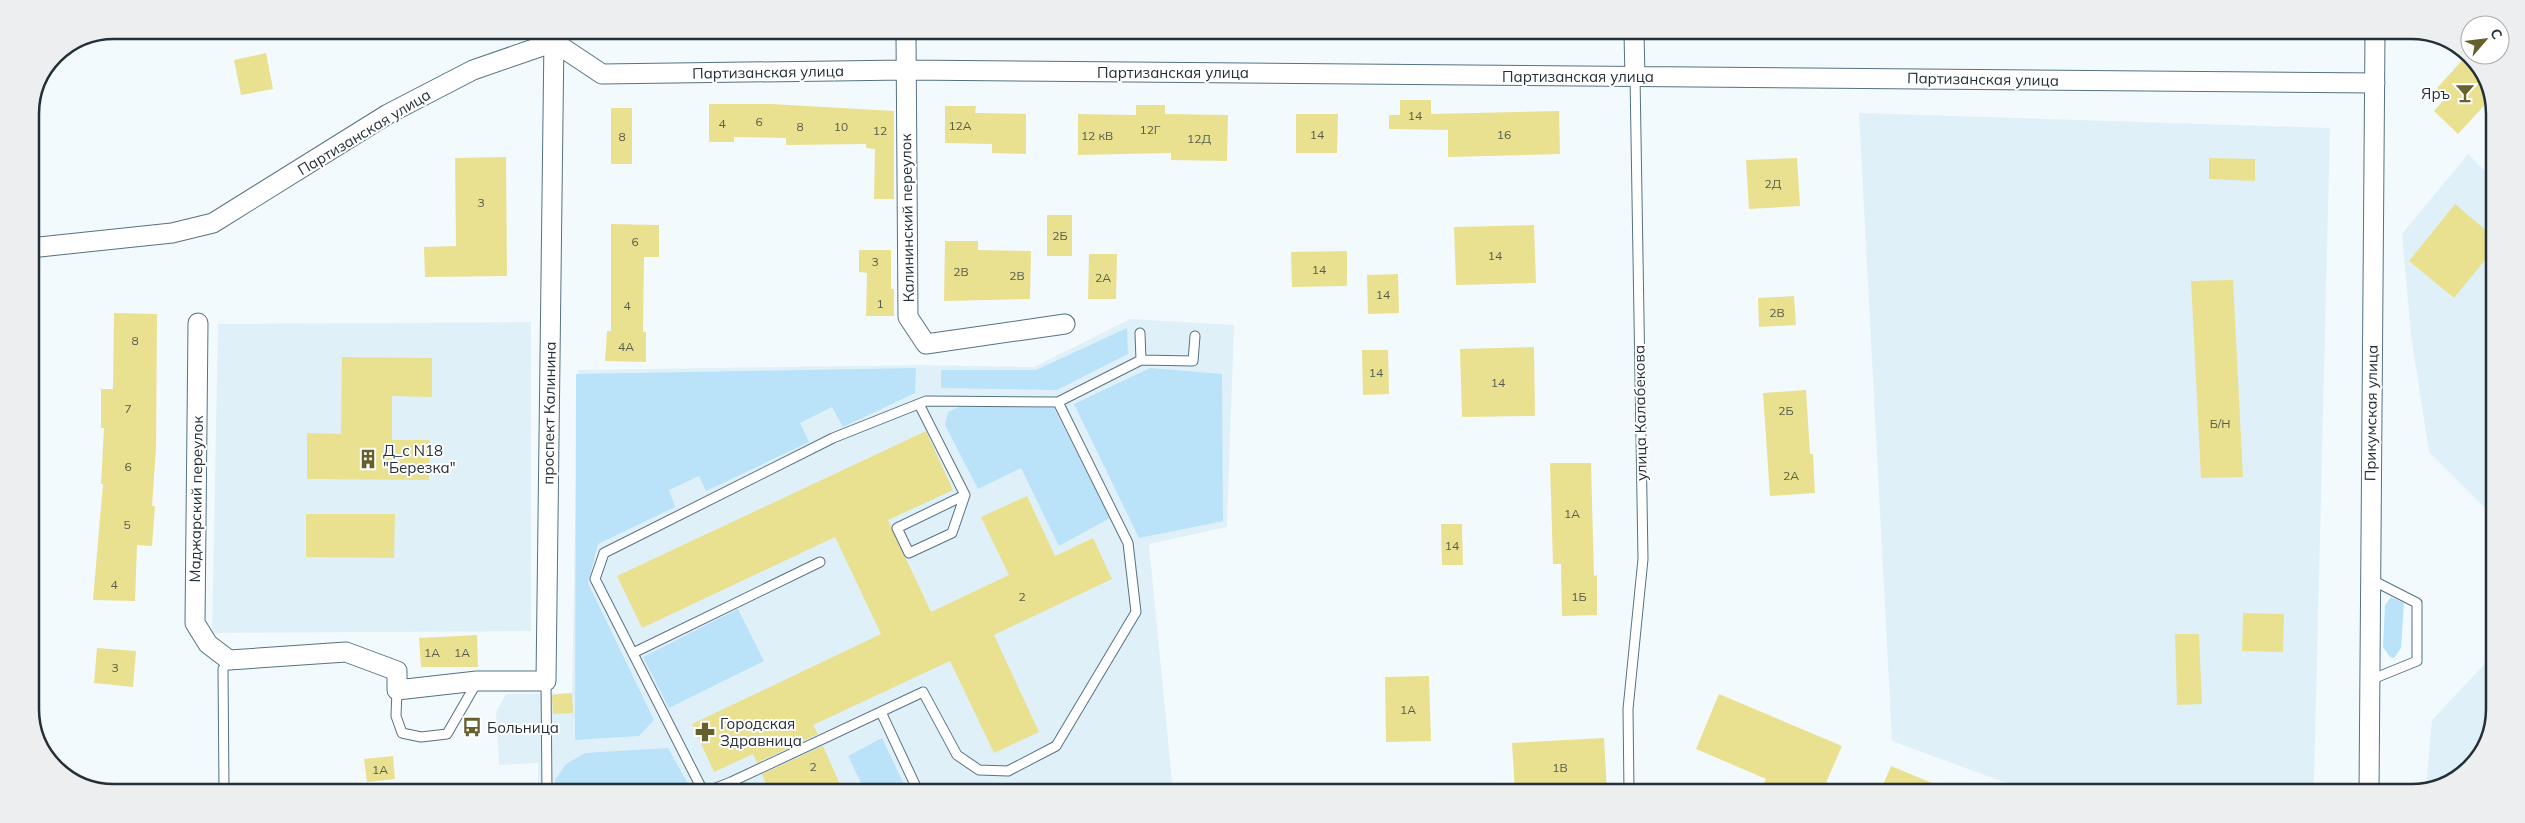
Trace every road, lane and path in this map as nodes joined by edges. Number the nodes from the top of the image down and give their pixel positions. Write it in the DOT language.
graph roads {
  1 [pos="554,39"];
  2 [pos="906,39"];
  3 [pos="1634,39"];
  4 [pos="2374,39"];
  5 [pos="905,70"];
  6 [pos="1634,76"];
  7 [pos="2375,83"];
  8 [pos="39,247"];
  9 [pos="198,323"];
  10 [pos="1065,324"];
  11 [pos="1140,333"];
  12 [pos="1195,336"];
  13 [pos="1141,360"];
  14 [pos="1058,402"];
  15 [pos="919,404"];
  16 [pos="965,495"];
  17 [pos="820,562"];
  18 [pos="2370,579"];
  19 [pos="633,653"];
  20 [pos="229,660"];
  21 [pos="2370,680"];
  22 [pos="546,681"];
  23 [pos="477,682"];
  24 [pos="397,690"];
  25 [pos="881,712"];
  26 [pos="732,782"];
  27 [pos="224,784"];
  28 [pos="547,784"];
  29 [pos="699,784"];
  30 [pos="727,784"];
  31 [pos="915,784"];
  32 [pos="1629,784"];
  33 [pos="2369,784"];
  1 -- 5 [label="street, Партизанская улица"];
  1 -- 8 [label="street, Партизанская улица"];
  1 -- 22 [label="street, проспект Калинина"];
  2 -- 5 [label="street, Калининский переулок"];
  3 -- 6 [label="street, улица Калабекова"];
  4 -- 7 [label="street, Прикумская улица"];
  5 -- 6 [label="street, Партизанская улица"];
  5 -- 10 [label="street, Калининский переулок"];
  6 -- 7 [label="street, Партизанская улица"];
  6 -- 32 [label="lane, улица Калабекова"];
  7 -- 18 [label="street, Прикумская улица"];
  9 -- 20 [label="street, Маджарский переулок"];
  11 -- 13 [label="lane"];
  12 -- 13 [label="lane"];
  13 -- 14 [label="lane"];
  14 -- 15 [label="lane"];
  14 -- 25 [label="lane"];
  15 -- 16 [label="lane"];
  15 -- 19 [label="lane"];
  16 -- 16 [label="lane"];
  17 -- 19 [label="lane"];
  18 -- 21 [label="street, Прикумская улица"];
  18 -- 21 [label="lane"];
  19 -- 29 [label="lane"];
  20 -- 24 [label="street"];
  20 -- 27 [label="lane"];
  21 -- 33 [label="street, Прикумская улица"];
  22 -- 23 [label="street"];
  22 -- 28 [label="lane, проспект Калинина"];
  23 -- 24 [label="street"];
  23 -- 24 [label="lane"];
  25 -- 26 [label="lane"];
  25 -- 31 [label="lane"];
  26 -- 30 [label="lane"];
}
